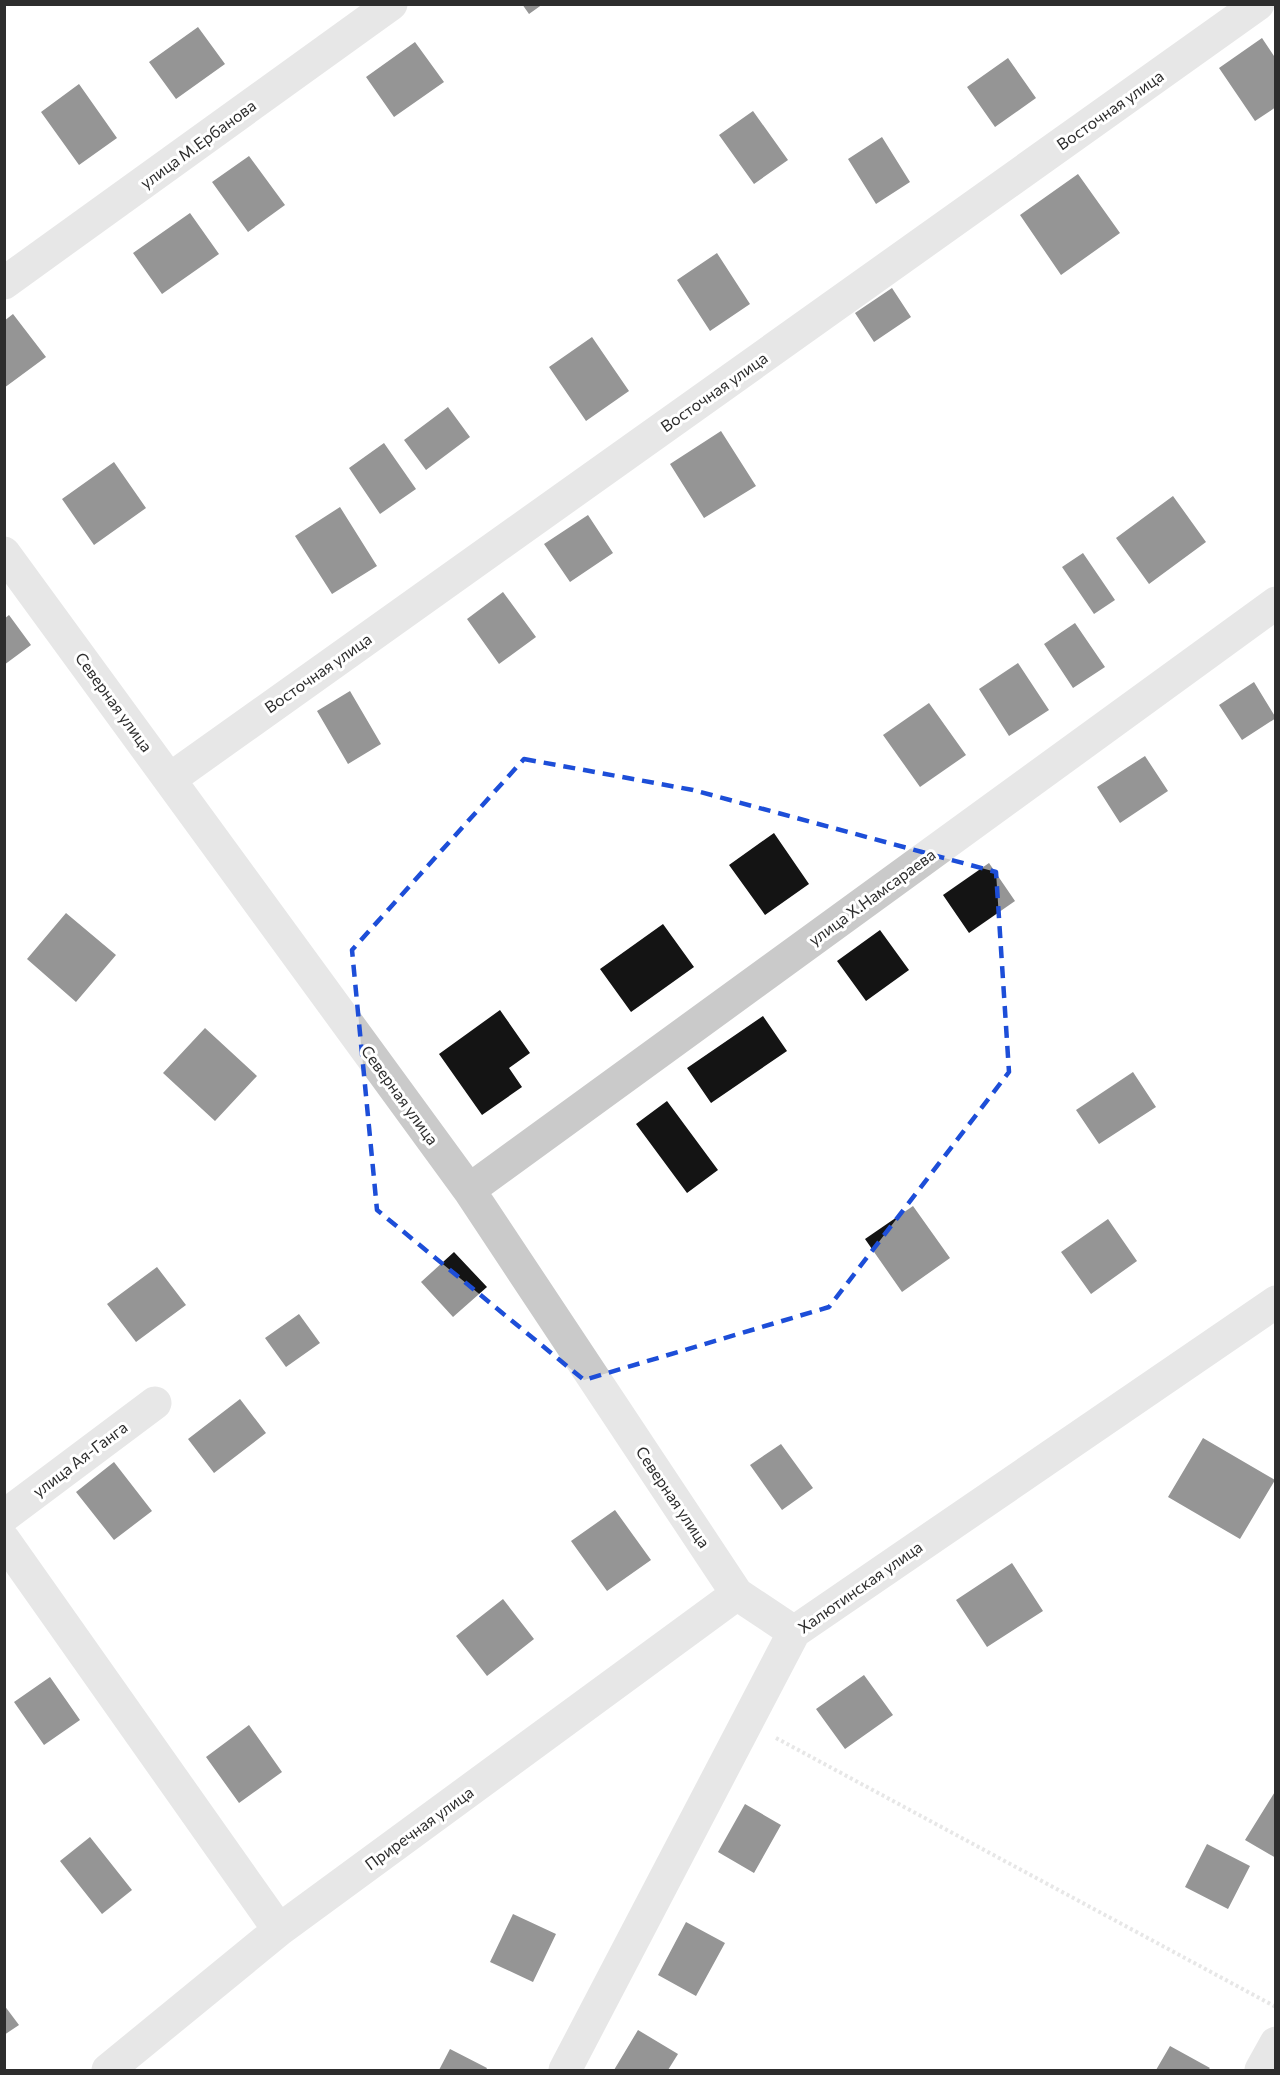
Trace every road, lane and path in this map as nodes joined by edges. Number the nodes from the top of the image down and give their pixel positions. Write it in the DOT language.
graph roads {
  1 [pos="392,4"];
  2 [pos="1258,4"];
  3 [pos="4,283"];
  4 [pos="4,553"];
  5 [pos="1275,603"];
  6 [pos="170,778"];
  7 [pos="469,1190"];
  8 [pos="1275,1302"];
  9 [pos="155,1403"];
  10 [pos="4,1516"];
  11 [pos="4,1540"];
  12 [pos="737,1594"];
  13 [pos="794,1632"];
  14 [pos="747,1722"];
  15 [pos="279,1930"];
  16 [pos="1275,2007"];
  17 [pos="1275,2043"];
  18 [pos="108,2070"];
  19 [pos="565,2070"];
  20 [pos="1261,2070"];
  1 -- 3 [label="street, улица М.Ербанова"];
  2 -- 6 [label="street, Восточная улица"];
  4 -- 6 [label="street, Северная улица"];
  5 -- 7 [label="street, улица Х.Намсараева"];
  6 -- 7 [label="street, Северная улица"];
  7 -- 12 [label="street, Северная улица"];
  8 -- 13 [label="street, Халютинская улица"];
  9 -- 10 [label="street, улица Ая-Ганга"];
  11 -- 15 [label="street"];
  12 -- 13 [label="street, Северная улица"];
  12 -- 15 [label="street, Приречная улица"];
  13 -- 14 [label="street, Халютинская улица"];
  14 -- 16 [label="path"];
  14 -- 19 [label="street, Халютинская улица"];
  15 -- 18 [label="street, Приречная улица"];
  17 -- 20 [label="street"];
}
